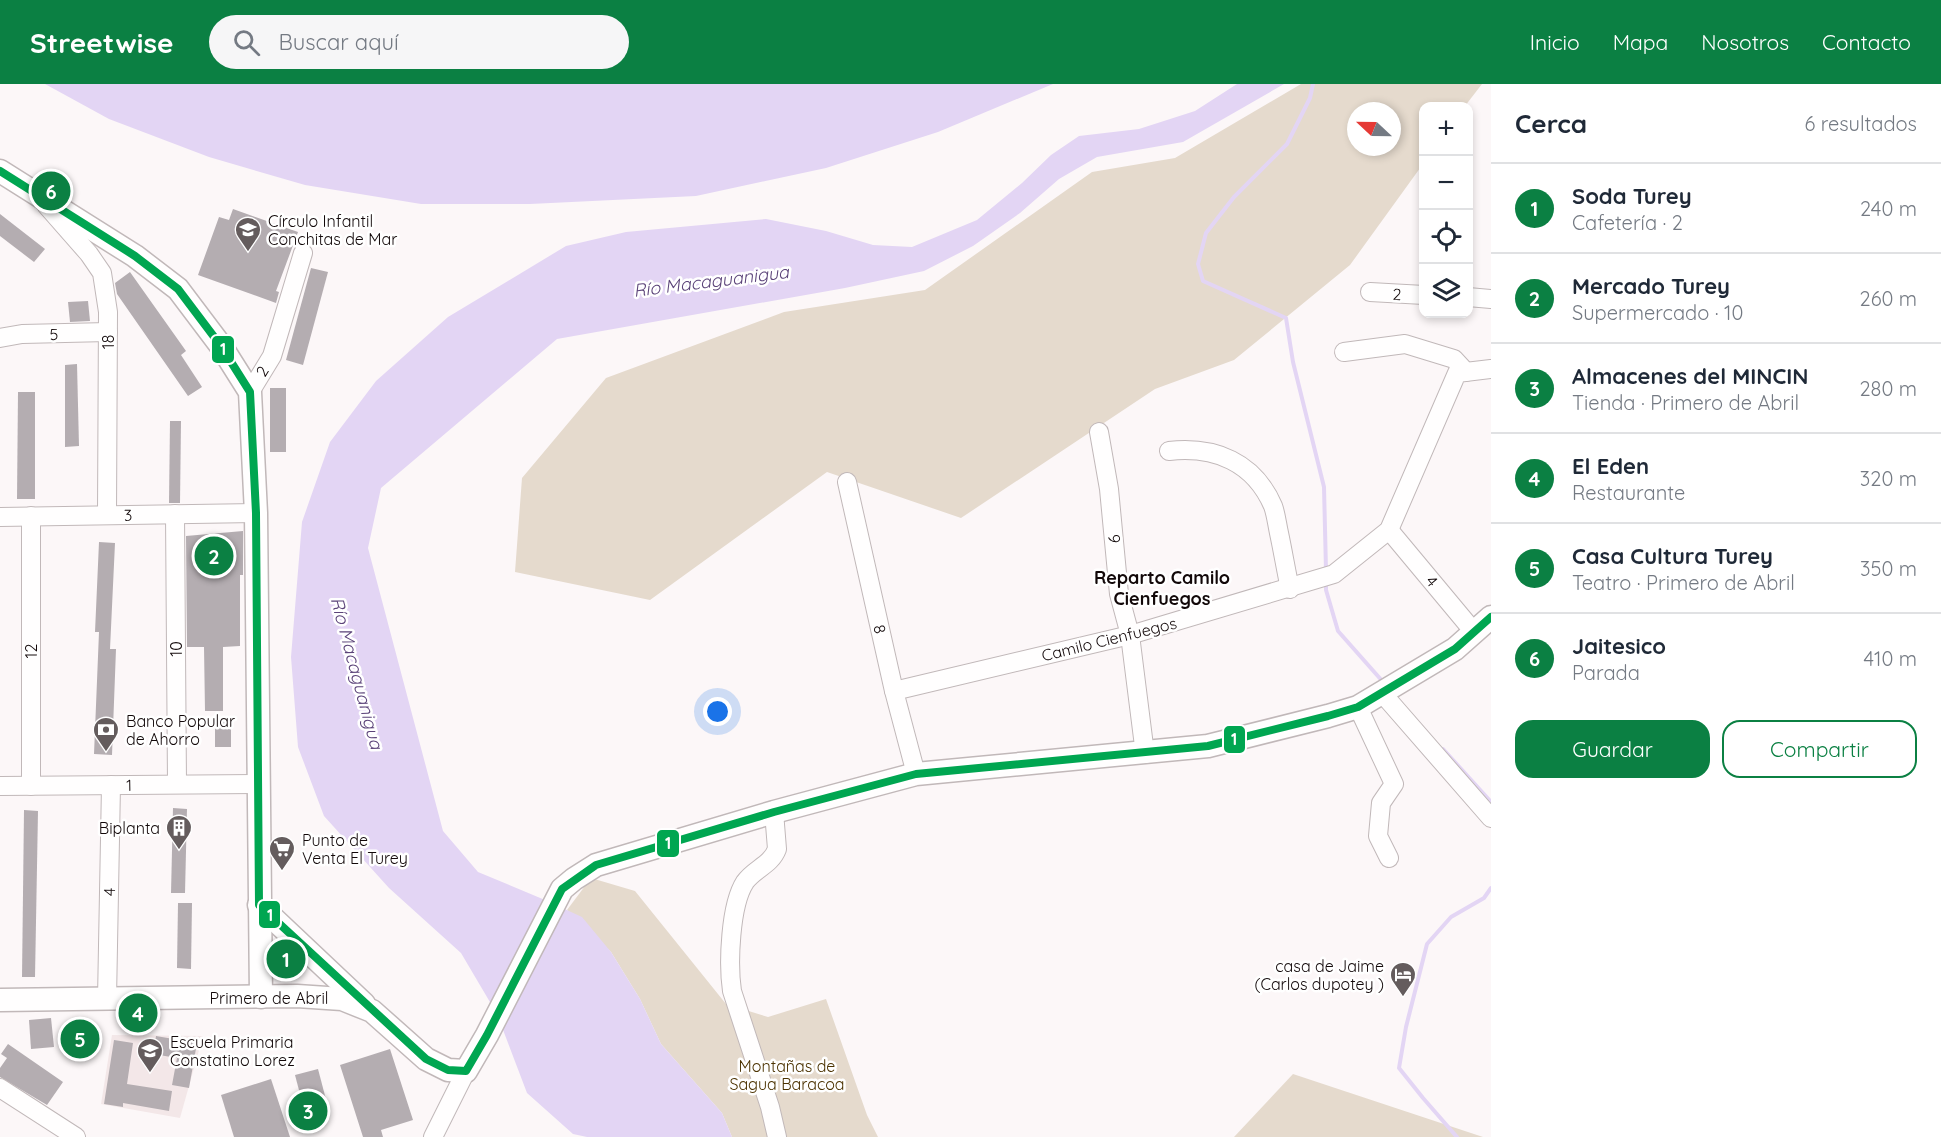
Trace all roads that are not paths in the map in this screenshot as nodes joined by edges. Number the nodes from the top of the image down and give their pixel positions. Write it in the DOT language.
graph roads {
  1 [pos="0,171"];
  2 [pos="35,193"];
  3 [pos="303,253"];
  4 [pos="1370,292"];
  5 [pos="1419,295"];
  6 [pos="1473,297"];
  7 [pos="1491,299"];
  8 [pos="108,332"];
  9 [pos="0,338"];
  10 [pos="1344,352"];
  11 [pos="1491,369"];
  12 [pos="1466,372"];
  13 [pos="250,392"];
  14 [pos="1099,432"];
  15 [pos="1170,451"];
  16 [pos="847,482"];
  17 [pos="256,513"];
  18 [pos="175,514"];
  19 [pos="107,515"];
  20 [pos="31,516"];
  21 [pos="0,517"];
  22 [pos="1389,530"];
  23 [pos="1290,588"];
  24 [pos="1483,624"];
  25 [pos="1130,635"];
  26 [pos="1388,689"];
  27 [pos="894,691"];
  28 [pos="1358,707"];
  29 [pos="1145,754"];
  30 [pos="916,774"];
  31 [pos="177,784"];
  32 [pos="258,784"];
  33 [pos="111,785"];
  34 [pos="0,786"];
  35 [pos="31,786"];
  36 [pos="774,812"];
  37 [pos="1491,818"];
  38 [pos="1389,858"];
  39 [pos="259,905"];
  40 [pos="261,997"];
  41 [pos="107,999"];
  42 [pos="0,1000"];
  43 [pos="372,1011"];
  44 [pos="466,1071"];
  45 [pos="0,1088"];
  46 [pos="76,1137"];
  47 [pos="433,1137"];
  48 [pos="777,1137"];
  1 -- 2 [label="main road"];
  2 -- 8 [label="street, 18"];
  2 -- 13 [label="main road"];
  3 -- 13 [label="street, 2"];
  4 -- 5 [label="street, 2"];
  6 -- 7 [label="street"];
  8 -- 9 [label="street, 5"];
  8 -- 19 [label="street, 18"];
  10 -- 12 [label="street"];
  11 -- 12 [label="street"];
  12 -- 22 [label="street, Camilo Cienfuegos"];
  13 -- 17 [label="main road, 2"];
  14 -- 25 [label="street, 6"];
  15 -- 23 [label="street"];
  16 -- 27 [label="street, 8"];
  17 -- 18 [label="street, 3"];
  17 -- 32 [label="main road, 2"];
  18 -- 19 [label="street, 3"];
  18 -- 31 [label="street, 10"];
  19 -- 20 [label="street, 3"];
  20 -- 21 [label="street, 3"];
  20 -- 35 [label="street, 12"];
  22 -- 23 [label="street, Camilo Cienfuegos"];
  22 -- 24 [label="street, 4"];
  23 -- 25 [label="street, Camilo Cienfuegos"];
  24 -- 26 [label="main road"];
  25 -- 27 [label="street, Camilo Cienfuegos"];
  25 -- 29 [label="street, 6"];
  26 -- 28 [label="main road"];
  26 -- 37 [label="street"];
  27 -- 30 [label="street, 8"];
  28 -- 29 [label="main road"];
  28 -- 38 [label="street"];
  29 -- 30 [label="main road"];
  30 -- 36 [label="main road"];
  31 -- 32 [label="street, 1"];
  31 -- 33 [label="street, 1"];
  32 -- 39 [label="main road, 2"];
  33 -- 35 [label="street, 1"];
  33 -- 41 [label="street, 4"];
  34 -- 35 [label="street, 1"];
  36 -- 44 [label="main road"];
  36 -- 48 [label="street"];
  39 -- 40 [label="main road, 2"];
  39 -- 43 [label="main road"];
  40 -- 41 [label="main road, Primero de Abril"];
  40 -- 43 [label="main road, Primero de Abril"];
  41 -- 42 [label="main road, Primero de Abril"];
  43 -- 44 [label="main road, Primero de Abril"];
  44 -- 47 [label="street"];
  45 -- 46 [label="street"];
}
